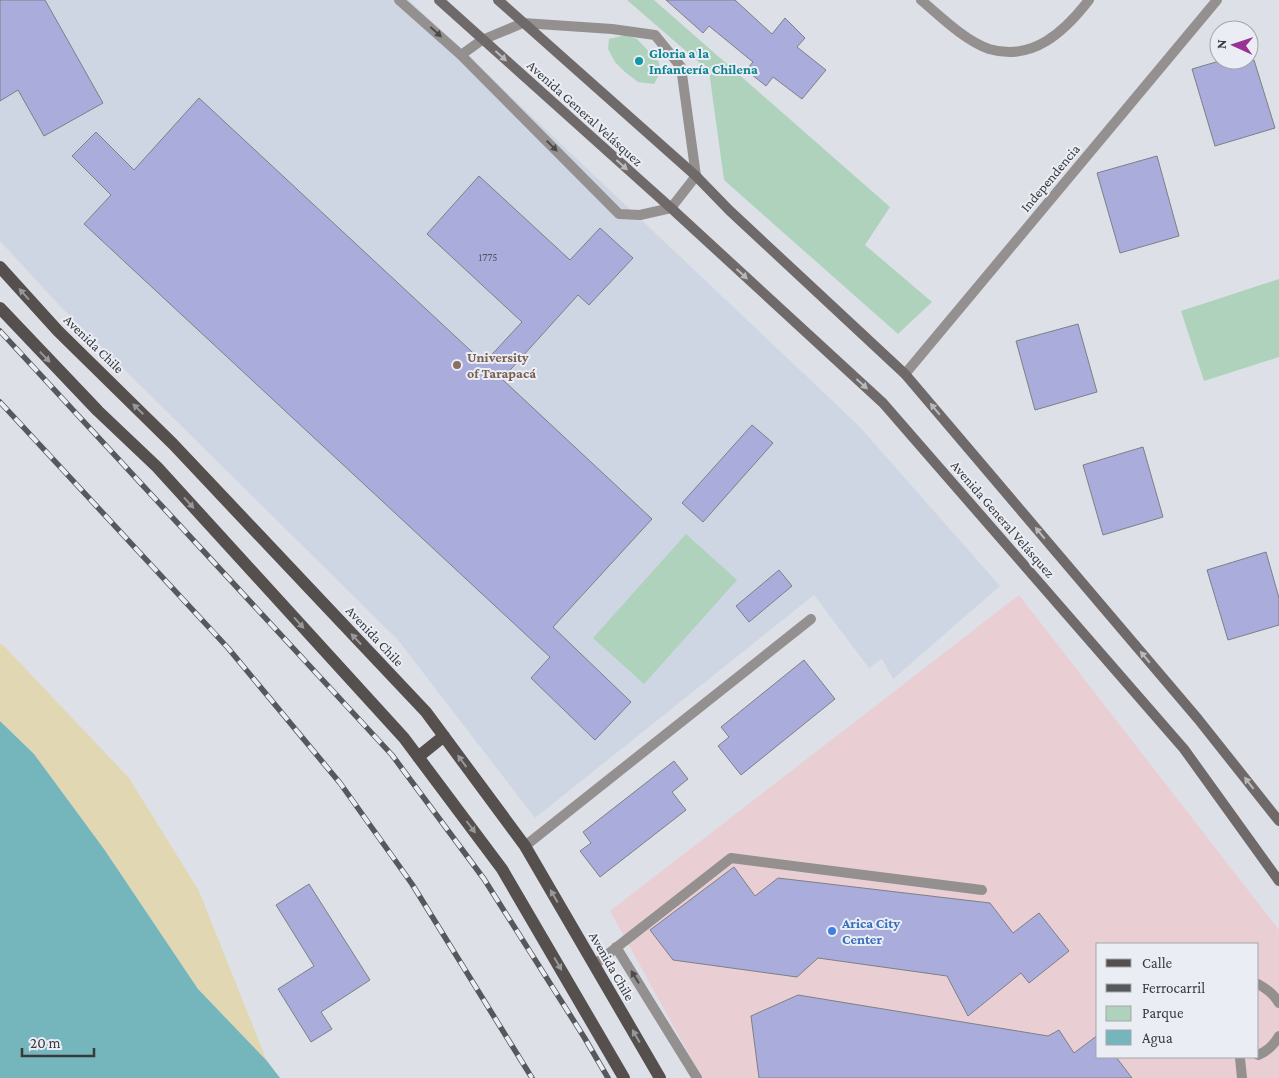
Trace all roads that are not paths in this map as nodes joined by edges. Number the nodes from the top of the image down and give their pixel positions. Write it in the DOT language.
graph roads {
  1 [pos="399,0"];
  2 [pos="439,0"];
  3 [pos="498,0"];
  4 [pos="920,0"];
  5 [pos="1089,0"];
  6 [pos="1217,0"];
  7 [pos="523,23"];
  8 [pos="482,40"];
  9 [pos="461,55"];
  10 [pos="696,176"];
  11 [pos="670,208"];
  12 [pos="0,267"];
  13 [pos="0,308"];
  14 [pos="904,374"];
  15 [pos="811,619"];
  16 [pos="444,736"];
  17 [pos="418,757"];
  18 [pos="1279,821"];
  19 [pos="525,846"];
  20 [pos="1279,880"];
  21 [pos="982,890"];
  22 [pos="616,947"];
  23 [pos="594,965"];
  24 [pos="1259,984"];
  25 [pos="1278,998"];
  26 [pos="1279,1036"];
  27 [pos="1259,1055"];
  28 [pos="1238,1058"];
  29 [pos="624,1078"];
  30 [pos="660,1078"];
  31 [pos="697,1078"];
  32 [pos="1242,1078"];
  1 -- 9 [label="street, one-way"];
  2 -- 8 [label="main road, Avenida General Velásquez"];
  3 -- 7 [label="main road, Avenida General Velásquez"];
  4 -- 5 [label="street"];
  6 -- 14 [label="street, Independencia"];
  7 -- 8 [label="street"];
  7 -- 10 [label="main road, Avenida General Velásquez"];
  7 -- 10 [label="street"];
  8 -- 9 [label="street"];
  8 -- 11 [label="main road, Avenida General Velásquez, one-way"];
  9 -- 11 [label="street, one-way"];
  10 -- 11 [label="street"];
  10 -- 14 [label="main road, Avenida General Velásquez"];
  11 -- 20 [label="main road, Avenida General Velásquez, one-way"];
  16 -- 12 [label="main road, Avenida Chile, one-way"];
  13 -- 17 [label="main road, one-way"];
  18 -- 14 [label="main road, Avenida General Velásquez, one-way"];
  15 -- 19 [label="street"];
  16 -- 17 [label="main road"];
  19 -- 16 [label="main road, Avenida Chile, one-way"];
  17 -- 29 [label="main road, one-way"];
  23 -- 19 [label="main road, Avenida Chile, one-way"];
  21 -- 22 [label="street"];
  22 -- 23 [label="street"];
  31 -- 22 [label="street, one-way"];
  30 -- 23 [label="main road, Avenida Chile, one-way"];
  24 -- 25 [label="street"];
  26 -- 27 [label="street"];
  28 -- 32 [label="street"];
}
